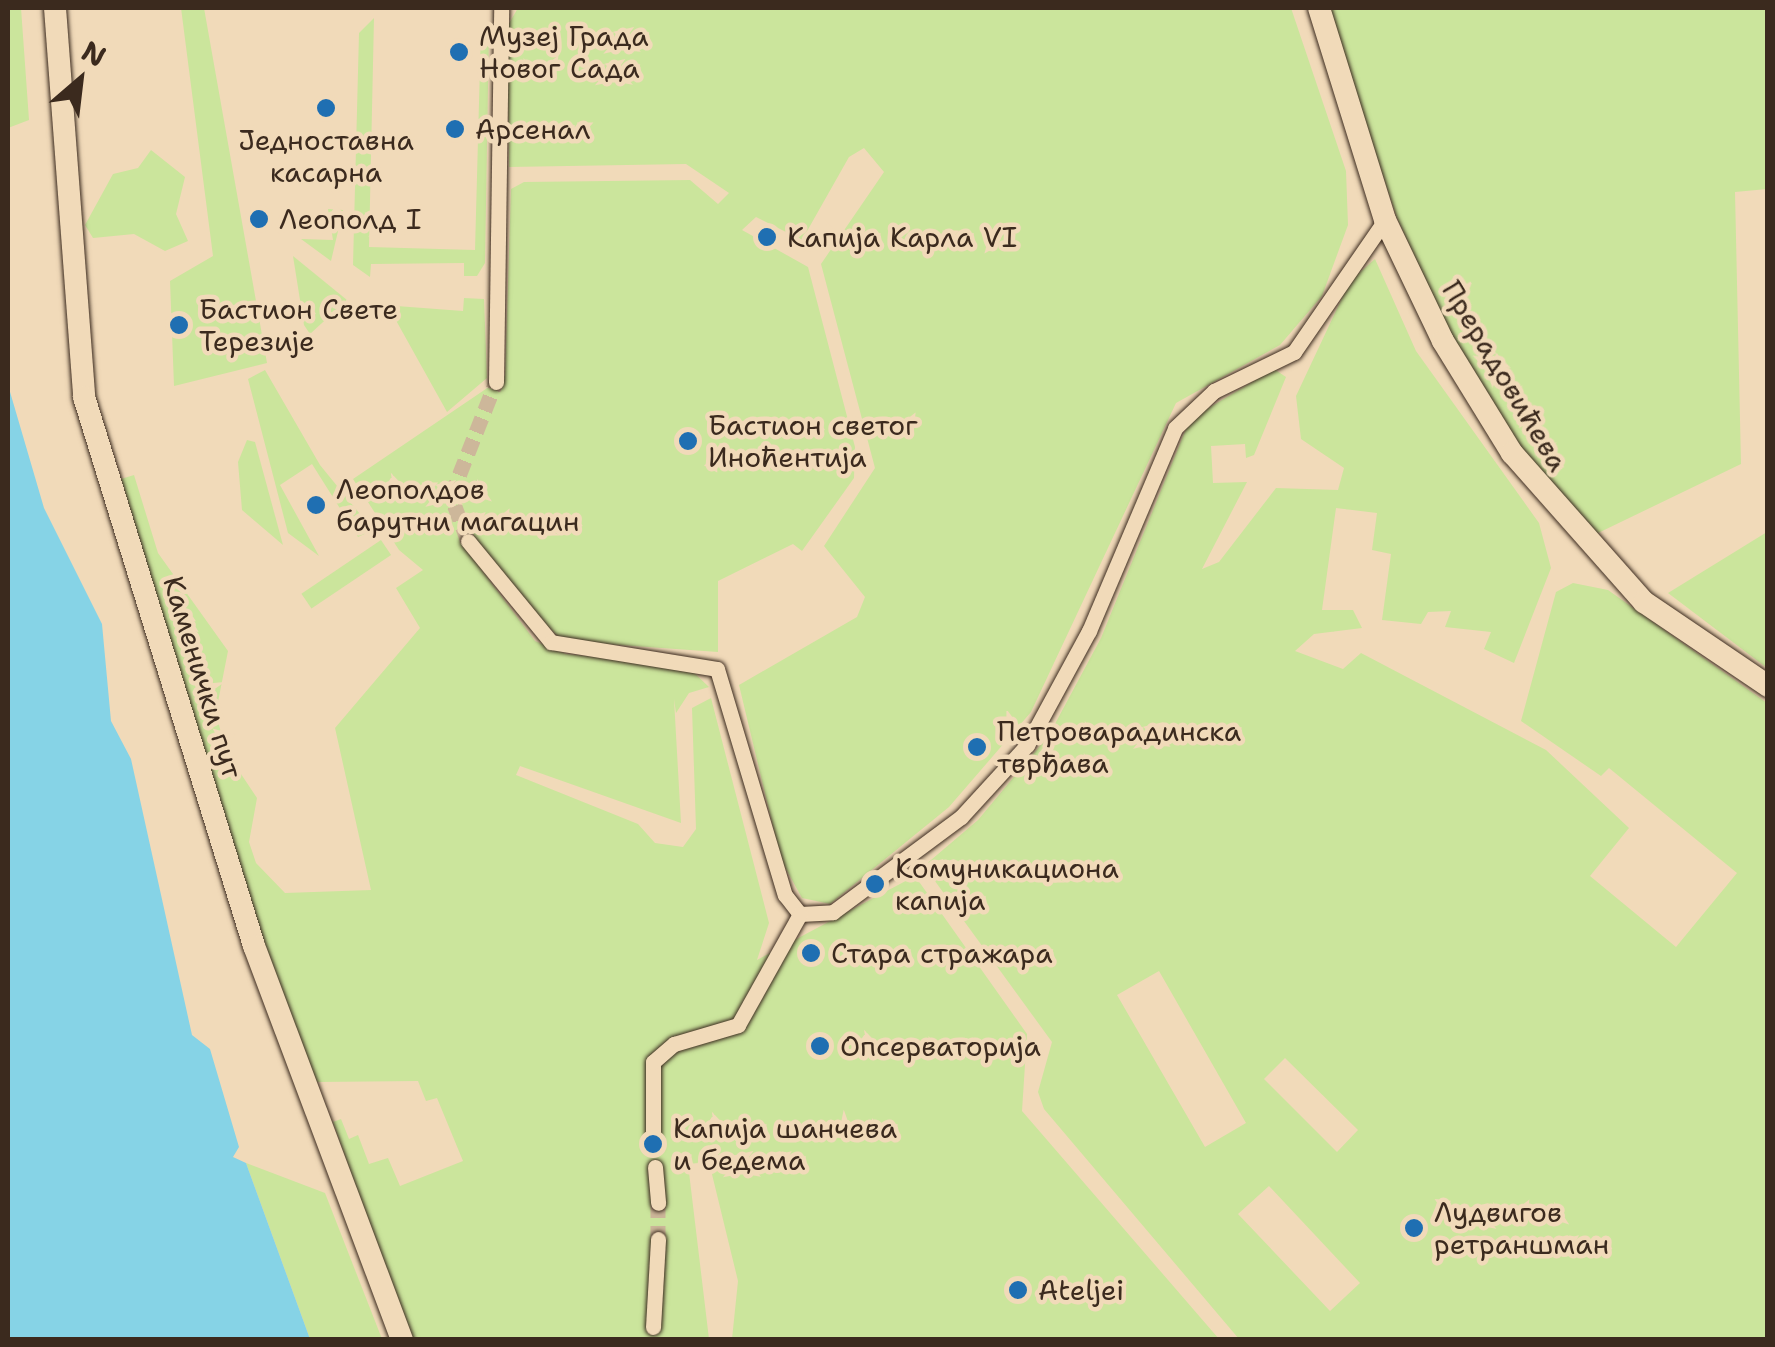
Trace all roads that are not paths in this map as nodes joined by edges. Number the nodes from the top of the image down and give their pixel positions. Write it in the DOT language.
graph roads {
  1 [pos="55,8"];
  2 [pos="501,8"];
  3 [pos="1319,8"];
  4 [pos="1386,220"];
  5 [pos="496,382"];
  6 [pos="468,541"];
  7 [pos="1768,686"];
  8 [pos="800,914"];
  9 [pos="652,1144"];
  10 [pos="655,1167"];
  11 [pos="658,1203"];
  12 [pos="658,1239"];
  13 [pos="653,1327"];
  14 [pos="402,1340"];
  1 -- 14 [label="main road, Каменички пут"];
  2 -- 5 [label="street"];
  3 -- 4 [label="main road, Прерадовићева"];
  4 -- 7 [label="main road, Прерадовићева"];
  4 -- 8 [label="street"];
  6 -- 8 [label="street"];
  8 -- 9 [label="street"];
  10 -- 11 [label="street"];
  12 -- 13 [label="street"];
}
